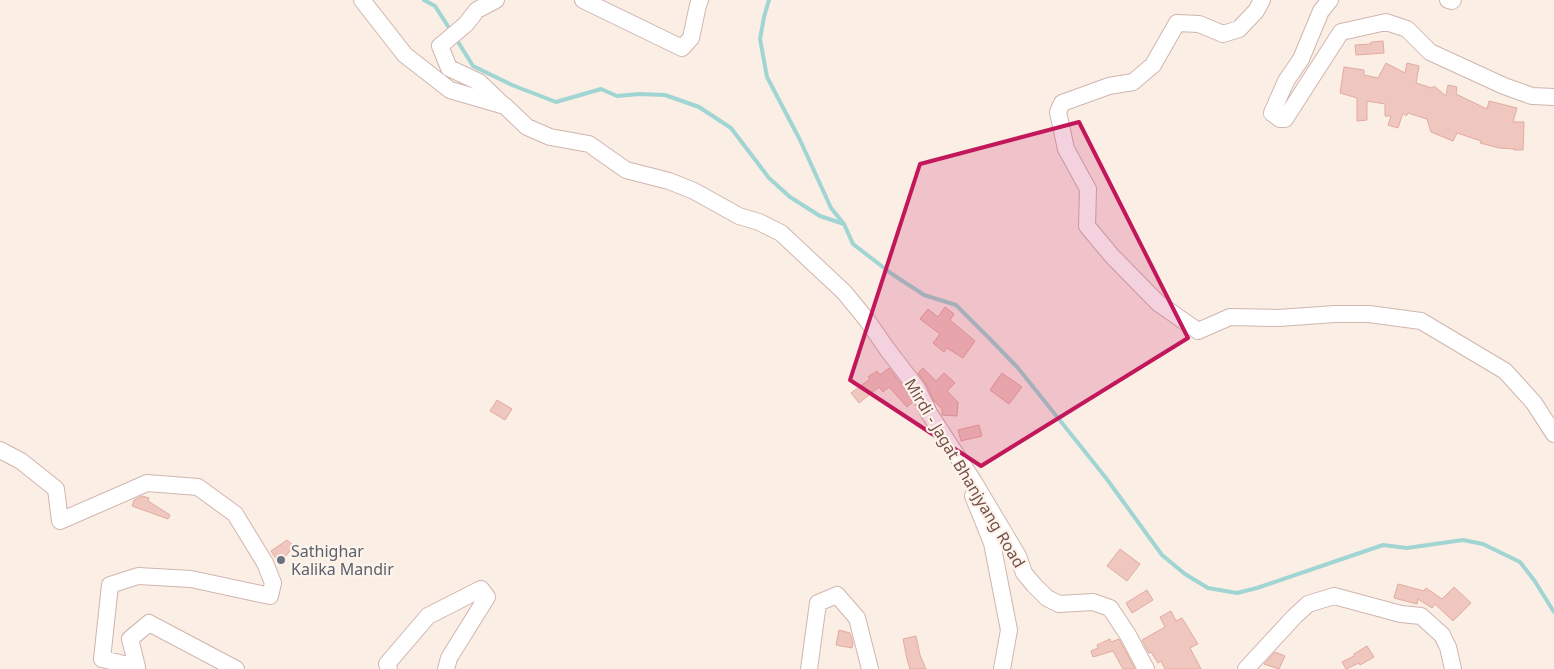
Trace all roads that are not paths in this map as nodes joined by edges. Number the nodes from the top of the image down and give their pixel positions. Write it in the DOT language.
graph roads {
  1 [pos="362,0"];
  2 [pos="496,0"];
  3 [pos="583,0"];
  4 [pos="700,0"];
  5 [pos="1262,0"];
  6 [pos="1330,0"];
  7 [pos="1448,0"];
  8 [pos="1453,0"];
  9 [pos="1554,96"];
  10 [pos="505,106"];
  11 [pos="1554,434"];
  12 [pos="951,446"];
  13 [pos="0,450"];
  14 [pos="236,669"];
  15 [pos="390,669"];
  16 [pos="446,669"];
  17 [pos="809,669"];
  18 [pos="870,669"];
  19 [pos="1002,669"];
  20 [pos="1146,669"];
  21 [pos="1246,669"];
  22 [pos="1453,669"];
  1 -- 10 [label="street, Mirdi - Jagat Bhanjyang Road"];
  2 -- 10 [label="street"];
  3 -- 4 [label="street"];
  5 -- 11 [label="street"];
  6 -- 9 [label="street"];
  7 -- 8 [label="street"];
  10 -- 12 [label="street, Mirdi - Jagat Bhanjyang Road"];
  12 -- 19 [label="street"];
  12 -- 20 [label="street, Mirdi - Jagat Bhanjyang Road"];
  13 -- 14 [label="street"];
  15 -- 16 [label="street"];
  17 -- 18 [label="street"];
  21 -- 22 [label="street"];
}
